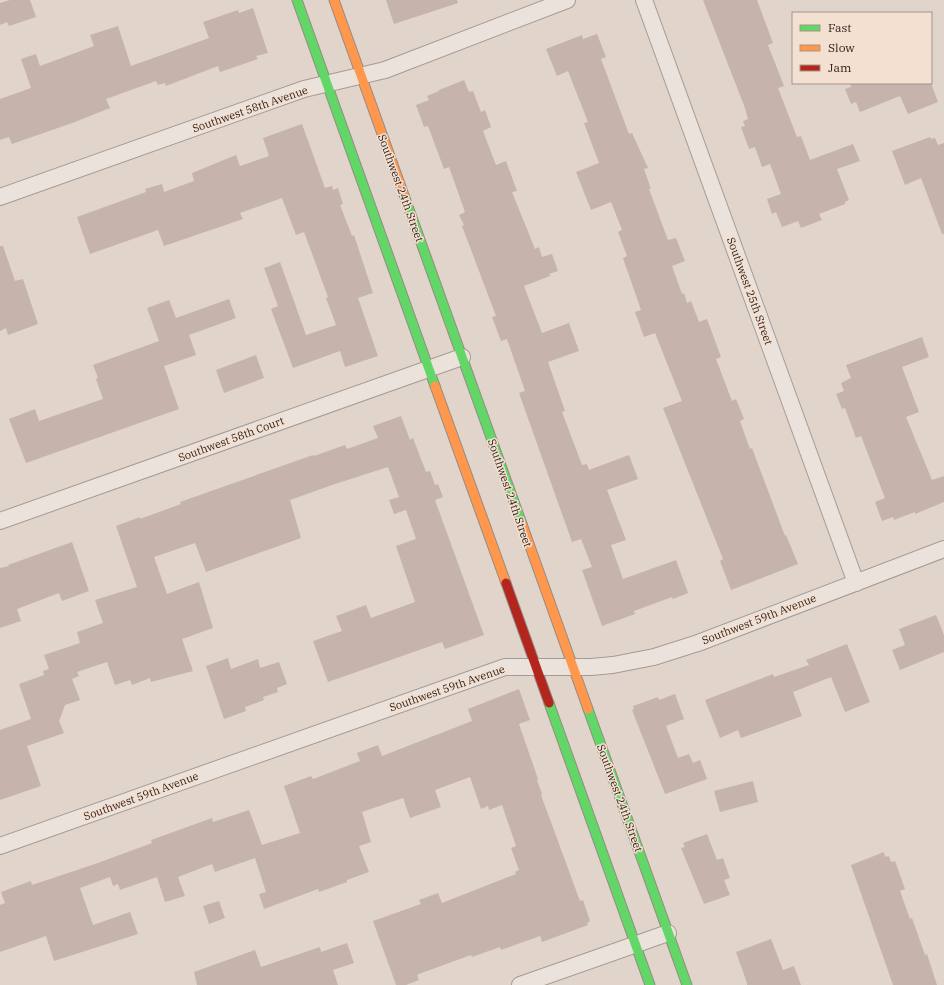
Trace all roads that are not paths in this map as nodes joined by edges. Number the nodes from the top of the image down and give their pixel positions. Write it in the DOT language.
graph roads {
  1 [pos="297,0"];
  2 [pos="334,0"];
  3 [pos="567,0"];
  4 [pos="644,0"];
  5 [pos="361,77"];
  6 [pos="327,84"];
  7 [pos="0,196"];
  8 [pos="462,357"];
  9 [pos="430,368"];
  10 [pos="0,521"];
  11 [pos="944,549"];
  12 [pos="856,583"];
  13 [pos="537,666"];
  14 [pos="572,668"];
  15 [pos="0,846"];
  16 [pos="668,933"];
  17 [pos="635,944"];
  18 [pos="520,985"];
  19 [pos="650,985"];
  20 [pos="687,985"];
  1 -- 6 [label="main road"];
  2 -- 5 [label="main road, Southwest 24th Street"];
  3 -- 5 [label="street, Southwest 58th Avenue"];
  4 -- 12 [label="street, Southwest 25th Street"];
  5 -- 6 [label="street, Southwest 58th Avenue"];
  5 -- 8 [label="main road, Southwest 24th Street"];
  6 -- 7 [label="street, Southwest 58th Avenue"];
  6 -- 9 [label="main road"];
  8 -- 9 [label="street, Southwest 58th Court"];
  8 -- 14 [label="main road, Southwest 24th Street"];
  9 -- 10 [label="street, Southwest 58th Court"];
  9 -- 13 [label="main road"];
  11 -- 12 [label="street, Southwest 59th Avenue"];
  12 -- 14 [label="street, Southwest 59th Avenue"];
  13 -- 14 [label="street, Southwest 59th Avenue"];
  13 -- 15 [label="street, Southwest 59th Avenue"];
  13 -- 17 [label="main road"];
  14 -- 16 [label="main road, Southwest 24th Street"];
  16 -- 17 [label="street"];
  16 -- 20 [label="main road, Southwest 24th Street"];
  17 -- 18 [label="street"];
  17 -- 19 [label="main road"];
}
